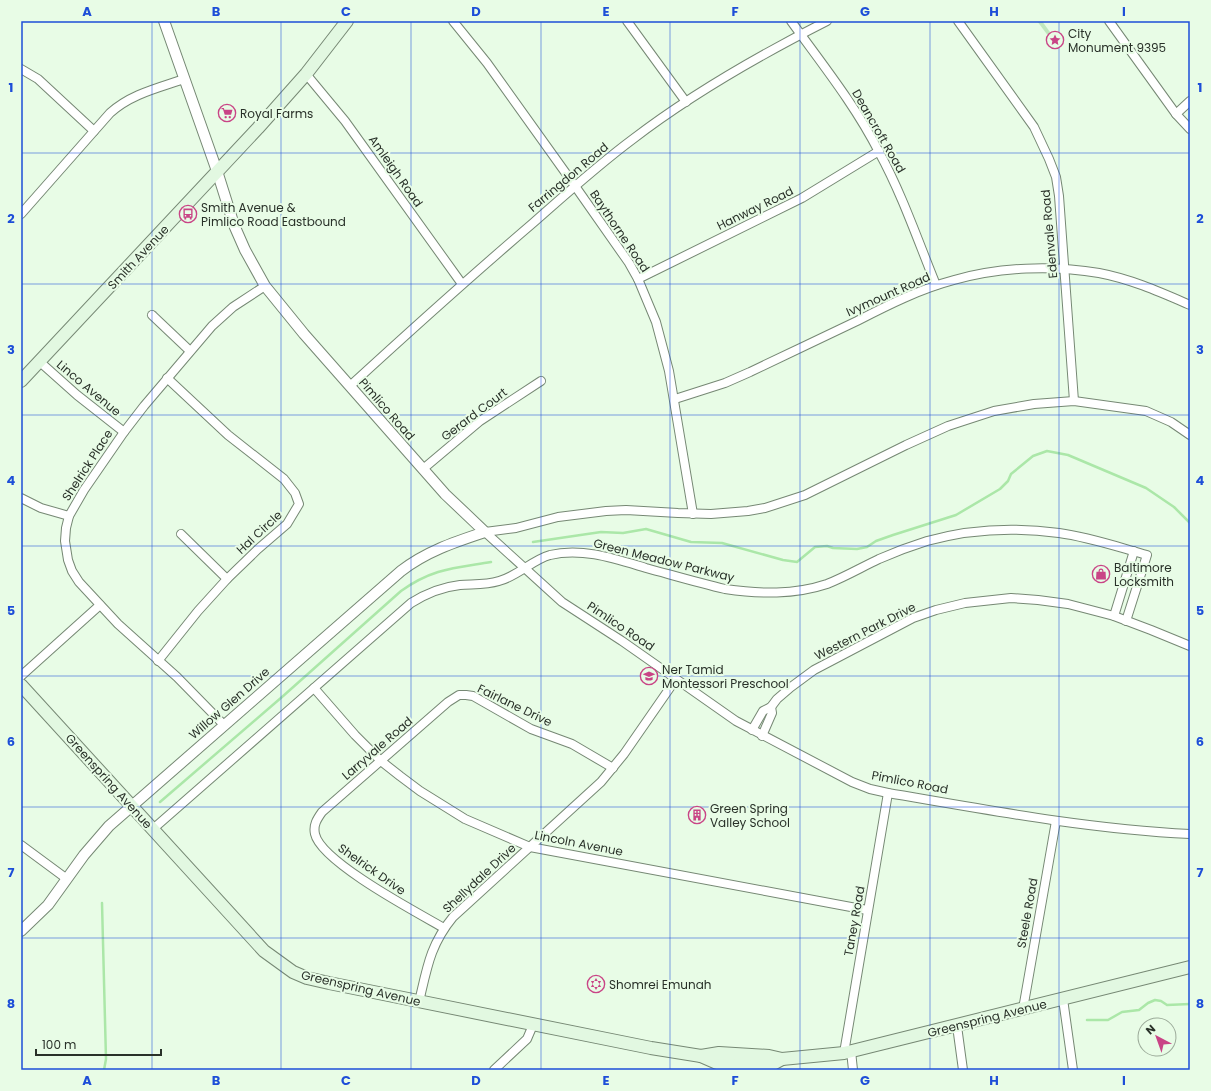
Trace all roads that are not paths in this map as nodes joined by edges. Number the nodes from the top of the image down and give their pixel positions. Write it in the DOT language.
graph roads {
  1 [pos="164,21"];
  2 [pos="348,21"];
  3 [pos="453,21"];
  4 [pos="627,21"];
  5 [pos="791,21"];
  6 [pos="827,21"];
  7 [pos="958,21"];
  8 [pos="1109,21"];
  9 [pos="801,34"];
  10 [pos="21,69"];
  11 [pos="306,74"];
  12 [pos="184,79"];
  13 [pos="1190,101"];
  14 [pos="686,102"];
  15 [pos="1176,114"];
  16 [pos="1190,129"];
  17 [pos="94,130"];
  18 [pos="879,151"];
  19 [pos="217,171"];
  20 [pos="575,186"];
  21 [pos="21,214"];
  22 [pos="1065,270"];
  23 [pos="638,279"];
  24 [pos="462,284"];
  25 [pos="265,286"];
  26 [pos="936,286"];
  27 [pos="1190,305"];
  28 [pos="152,316"];
  29 [pos="190,351"];
  30 [pos="40,362"];
  31 [pos="167,378"];
  32 [pos="21,381"];
  33 [pos="541,381"];
  34 [pos="350,386"];
  35 [pos="675,399"];
  36 [pos="1074,401"];
  37 [pos="124,432"];
  38 [pos="1190,436"];
  39 [pos="423,469"];
  40 [pos="21,498"];
  41 [pos="693,514"];
  42 [pos="69,516"];
  43 [pos="485,532"];
  44 [pos="180,534"];
  45 [pos="1134,551"];
  46 [pos="525,568"];
  47 [pos="227,579"];
  48 [pos="100,605"];
  49 [pos="1114,616"];
  50 [pos="1126,621"];
  51 [pos="1190,646"];
  52 [pos="158,661"];
  53 [pos="21,676"];
  54 [pos="676,679"];
  55 [pos="21,685"];
  56 [pos="314,688"];
  57 [pos="448,702"];
  58 [pos="771,707"];
  59 [pos="224,725"];
  60 [pos="752,730"];
  61 [pos="762,736"];
  62 [pos="381,761"];
  63 [pos="613,768"];
  64 [pos="888,793"];
  65 [pos="131,806"];
  66 [pos="322,812"];
  67 [pos="1056,821"];
  68 [pos="153,829"];
  69 [pos="1190,834"];
  70 [pos="21,845"];
  71 [pos="530,847"];
  72 [pos="67,879"];
  73 [pos="868,910"];
  74 [pos="444,928"];
  75 [pos="21,931"];
  76 [pos="1190,967"];
  77 [pos="1062,999"];
  78 [pos="419,1002"];
  79 [pos="1023,1009"];
  80 [pos="533,1025"];
  81 [pos="957,1026"];
  82 [pos="847,1052"];
  83 [pos="744,1064"];
  84 [pos="494,1070"];
  85 [pos="853,1070"];
  86 [pos="963,1070"];
  87 [pos="1073,1070"];
  1 -- 12 [label="street, Pimlico Road"];
  2 -- 11 [label="main road, Smith Avenue"];
  3 -- 20 [label="street, Baythorne Road"];
  4 -- 14 [label="street"];
  5 -- 9 [label="street, Deancroft Road"];
  6 -- 9 [label="street, Farringdon Road"];
  7 -- 22 [label="street, Edenvale Road"];
  8 -- 15 [label="street"];
  9 -- 14 [label="street, Farringdon Road"];
  9 -- 18 [label="street, Deancroft Road"];
  10 -- 17 [label="street"];
  11 -- 19 [label="main road, Smith Avenue"];
  11 -- 24 [label="street, Amleigh Road"];
  12 -- 17 [label="street"];
  12 -- 19 [label="street, Pimlico Road"];
  13 -- 15 [label="street"];
  14 -- 20 [label="street, Farringdon Road"];
  15 -- 16 [label="street"];
  17 -- 21 [label="street"];
  18 -- 23 [label="street, Hanway Road"];
  18 -- 26 [label="street, Deancroft Road"];
  19 -- 25 [label="street, Pimlico Road"];
  19 -- 30 [label="main road, Smith Avenue"];
  20 -- 23 [label="street, Baythorne Road"];
  20 -- 24 [label="street, Farringdon Road"];
  22 -- 26 [label="street, Ivymount Road"];
  22 -- 27 [label="street, Ivymount Road"];
  22 -- 36 [label="street, Edenvale Road"];
  23 -- 35 [label="street, Baythorne Road"];
  24 -- 34 [label="street, Farringdon Road"];
  25 -- 29 [label="street, Shelrick Place"];
  25 -- 34 [label="street, Pimlico Road"];
  26 -- 35 [label="street, Ivymount Road"];
  28 -- 29 [label="street"];
  29 -- 31 [label="street, Shelrick Place"];
  30 -- 32 [label="main road, Smith Avenue"];
  30 -- 37 [label="street, Linco Avenue"];
  31 -- 37 [label="street, Shelrick Place"];
  31 -- 47 [label="street, Hal Circle"];
  33 -- 39 [label="street, Gerard Court"];
  34 -- 39 [label="street, Pimlico Road"];
  35 -- 41 [label="street, Baythorne Road"];
  36 -- 38 [label="street"];
  36 -- 41 [label="street"];
  37 -- 42 [label="street, Shelrick Place"];
  39 -- 43 [label="street, Pimlico Road"];
  40 -- 42 [label="street"];
  41 -- 43 [label="street"];
  42 -- 48 [label="street, Shelrick Place"];
  43 -- 46 [label="street, Pimlico Road"];
  43 -- 59 [label="street, Willow Glen Drive"];
  44 -- 47 [label="street"];
  45 -- 46 [label="street, Green Meadow Parkway"];
  45 -- 49 [label="street"];
  45 -- 50 [label="street, Green Meadow Parkway"];
  46 -- 54 [label="street, Pimlico Road"];
  46 -- 56 [label="street"];
  47 -- 52 [label="street, Hal Circle"];
  48 -- 52 [label="street, Shelrick Place"];
  48 -- 53 [label="street"];
  49 -- 50 [label="street, Western Park Drive"];
  49 -- 58 [label="street, Western Park Drive"];
  50 -- 51 [label="street, Western Park Drive"];
  52 -- 59 [label="street, Shelrick Place"];
  54 -- 60 [label="street, Pimlico Road"];
  54 -- 63 [label="street, Shellydale Drive"];
  55 -- 65 [label="main road, Greenspring Avenue"];
  56 -- 62 [label="street, Lincoln Avenue"];
  56 -- 68 [label="street"];
  57 -- 62 [label="street, Larryvale Road"];
  57 -- 63 [label="street, Fairlane Drive"];
  58 -- 60 [label="street, Western Park Drive"];
  58 -- 61 [label="street, Western Park Drive"];
  59 -- 65 [label="street, Willow Glen Drive"];
  60 -- 61 [label="street, Pimlico Road"];
  61 -- 64 [label="street, Pimlico Road"];
  62 -- 66 [label="street, Larryvale Road"];
  62 -- 71 [label="street, Lincoln Avenue"];
  63 -- 71 [label="street, Shellydale Drive"];
  64 -- 67 [label="street, Pimlico Road"];
  64 -- 73 [label="street, Taney Road"];
  65 -- 68 [label="main road, Greenspring Avenue"];
  65 -- 72 [label="street, Willow Glen Drive"];
  66 -- 74 [label="street, Shelrick Drive"];
  67 -- 69 [label="street, Pimlico Road"];
  67 -- 79 [label="street, Steele Road"];
  68 -- 78 [label="main road, Greenspring Avenue"];
  70 -- 72 [label="street"];
  71 -- 73 [label="street, Lincoln Avenue"];
  71 -- 74 [label="street, Shellydale Drive"];
  72 -- 75 [label="street, Willow Glen Drive"];
  73 -- 82 [label="street, Taney Road"];
  74 -- 78 [label="street, Shellydale Drive"];
  76 -- 77 [label="main road, Greenspring Avenue"];
  77 -- 79 [label="main road, Greenspring Avenue"];
  77 -- 87 [label="street"];
  78 -- 80 [label="main road, Greenspring Avenue"];
  79 -- 81 [label="main road, Greenspring Avenue"];
  80 -- 83 [label="main road, Greenspring Avenue"];
  80 -- 84 [label="street"];
  81 -- 82 [label="main road, Greenspring Avenue"];
  81 -- 86 [label="street"];
  82 -- 83 [label="main road, Greenspring Avenue"];
  82 -- 85 [label="street, Taney Road"];
}
